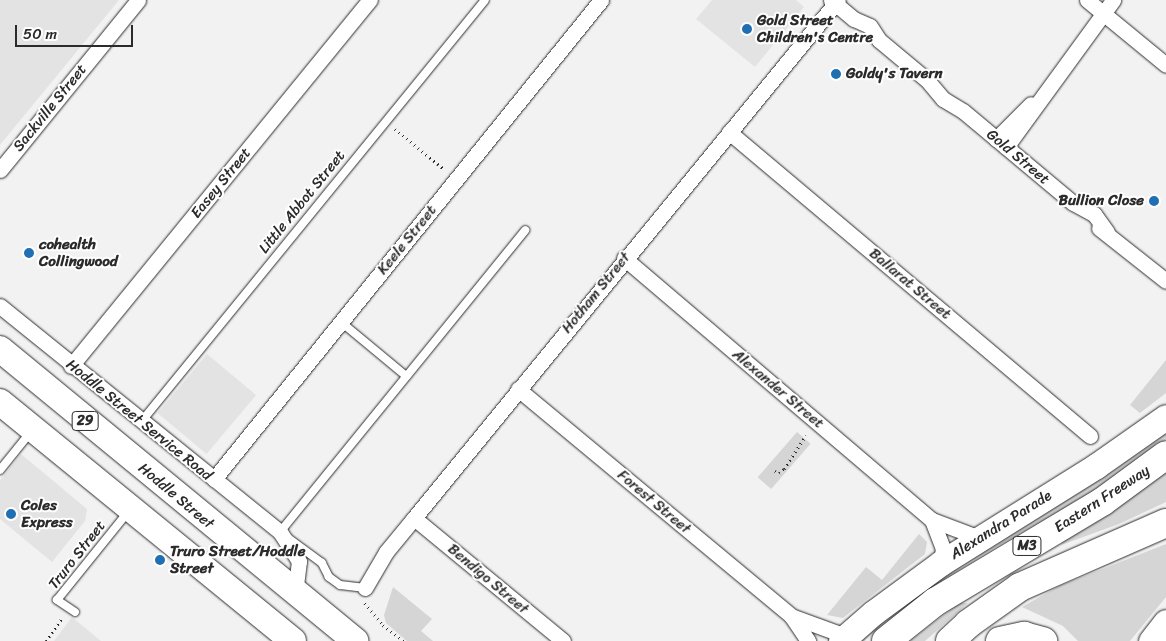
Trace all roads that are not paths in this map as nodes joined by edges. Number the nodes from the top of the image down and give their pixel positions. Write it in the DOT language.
graph roads {
  1 [pos="138,0"];
  2 [pos="370,0"];
  3 [pos="485,0"];
  4 [pos="601,0"];
  5 [pos="1087,0"];
  6 [pos="1113,0"];
  7 [pos="834,1"];
  8 [pos="1103,13"];
  9 [pos="1166,65"];
  10 [pos="729,132"];
  11 [pos="1001,143"];
  12 [pos="0,170"];
  13 [pos="525,230"];
  14 [pos="624,258"];
  15 [pos="1166,281"];
  16 [pos="0,306"];
  17 [pos="341,322"];
  18 [pos="0,349"];
  19 [pos="71,366"];
  20 [pos="406,376"];
  21 [pos="518,389"];
  22 [pos="0,402"];
  23 [pos="1166,418"];
  24 [pos="141,422"];
  25 [pos="33,430"];
  26 [pos="1090,436"];
  27 [pos="1166,455"];
  28 [pos="0,470"];
  29 [pos="155,479"];
  30 [pos="214,479"];
  31 [pos="129,510"];
  32 [pos="194,512"];
  33 [pos="414,518"];
  34 [pos="932,520"];
  35 [pos="1166,523"];
  36 [pos="280,532"];
  37 [pos="980,538"];
  38 [pos="180,551"];
  39 [pos="941,563"];
  40 [pos="359,588"];
  41 [pos="295,592"];
  42 [pos="75,612"];
  43 [pos="791,616"];
  44 [pos="1166,622"];
  45 [pos="332,633"];
  46 [pos="844,639"];
  47 [pos="294,641"];
  48 [pos="354,641"];
  49 [pos="563,641"];
  50 [pos="808,641"];
  51 [pos="886,641"];
  52 [pos="950,641"];
  53 [pos="1000,641"];
  54 [pos="1043,641"];
  55 [pos="1151,641"];
  1 -- 12 [label="street, Sackville Street"];
  2 -- 19 [label="street, Easey Street"];
  3 -- 24 [label="lane, Little Abbot Street"];
  4 -- 17 [label="street, Keele Street"];
  5 -- 8 [label="street"];
  6 -- 8 [label="street"];
  7 -- 10 [label="street, Hotham Street"];
  7 -- 11 [label="street, Gold Street"];
  8 -- 9 [label="street"];
  8 -- 11 [label="street"];
  10 -- 14 [label="street, Hotham Street"];
  10 -- 26 [label="street, Ballarat Street"];
  11 -- 15 [label="street, Gold Street"];
  13 -- 20 [label="lane"];
  14 -- 21 [label="street, Hotham Street"];
  14 -- 34 [label="street, Alexander Street"];
  16 -- 19 [label="street, Hoddle Street Service Road"];
  17 -- 20 [label="lane"];
  17 -- 30 [label="street, Keele Street"];
  18 -- 29 [label="highway, Hoddle Street / 29"];
  19 -- 24 [label="street, Hoddle Street Service Road"];
  20 -- 36 [label="lane"];
  21 -- 33 [label="street, Hotham Street"];
  21 -- 43 [label="street, Forest Street"];
  22 -- 25 [label="highway, 29"];
  23 -- 37 [label="main road, Alexandra Parade"];
  24 -- 30 [label="street, Hoddle Street Service Road"];
  25 -- 28 [label="lane"];
  25 -- 31 [label="highway, 29"];
  27 -- 51 [label="highway, Eastern Freeway / M3"];
  29 -- 31 [label="highway"];
  29 -- 32 [label="highway, Hoddle Street / 29"];
  30 -- 36 [label="street, Hoddle Street Service Road"];
  31 -- 38 [label="highway, 29"];
  31 -- 42 [label="lane, Truro Street"];
  32 -- 38 [label="highway"];
  32 -- 41 [label="highway, Hoddle Street / 29"];
  33 -- 40 [label="street, Hotham Street"];
  33 -- 49 [label="street, Bendigo Street"];
  34 -- 37 [label="street, Alexander Street"];
  34 -- 39 [label="street, Alexander Street"];
  35 -- 52 [label="highway, M3"];
  36 -- 40 [label="lane, Hoddle Street Service Road"];
  36 -- 41 [label="street, Hoddle Street Service Road"];
  37 -- 39 [label="main road, Alexandra Parade"];
  38 -- 47 [label="highway, 29"];
  39 -- 46 [label="main road, Alexandra Parade"];
  41 -- 45 [label="highway, Hoddle Street / 29"];
  43 -- 46 [label="street, Forest Street"];
  43 -- 50 [label="street, Forest Street"];
  44 -- 55 [label="main road"];
  45 -- 48 [label="highway, Hoddle Street / 29"];
  53 -- 54 [label="highway"];
}
